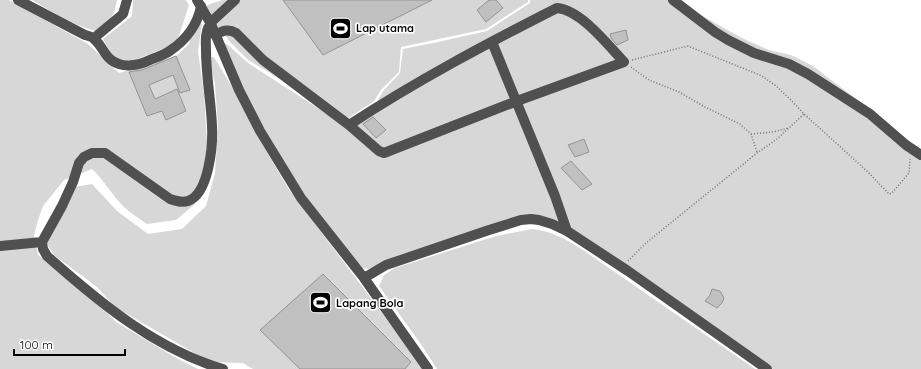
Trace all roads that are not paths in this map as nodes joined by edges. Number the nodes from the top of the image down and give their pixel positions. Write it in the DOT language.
graph roads {
  1 [pos="18,0"];
  2 [pos="127,0"];
  3 [pos="235,0"];
  4 [pos="673,0"];
  5 [pos="199,3"];
  6 [pos="211,23"];
  7 [pos="215,35"];
  8 [pos="94,38"];
  9 [pos="492,42"];
  10 [pos="517,101"];
  11 [pos="349,125"];
  12 [pos="921,155"];
  13 [pos="567,231"];
  14 [pos="42,242"];
  15 [pos="0,246"];
  16 [pos="364,278"];
  17 [pos="223,369"];
  18 [pos="428,369"];
  19 [pos="768,369"];
  1 -- 8 [label="street"];
  2 -- 8 [label="street"];
  3 -- 6 [label="street"];
  4 -- 12 [label="street"];
  5 -- 6 [label="street"];
  5 -- 8 [label="street"];
  6 -- 7 [label="street"];
  6 -- 14 [label="street"];
  7 -- 11 [label="street"];
  7 -- 16 [label="street"];
  9 -- 10 [label="street"];
  9 -- 10 [label="street"];
  9 -- 11 [label="street"];
  10 -- 11 [label="street"];
  10 -- 13 [label="street"];
  13 -- 16 [label="street"];
  13 -- 19 [label="street"];
  14 -- 15 [label="street"];
  14 -- 17 [label="street"];
  16 -- 18 [label="street"];
}
